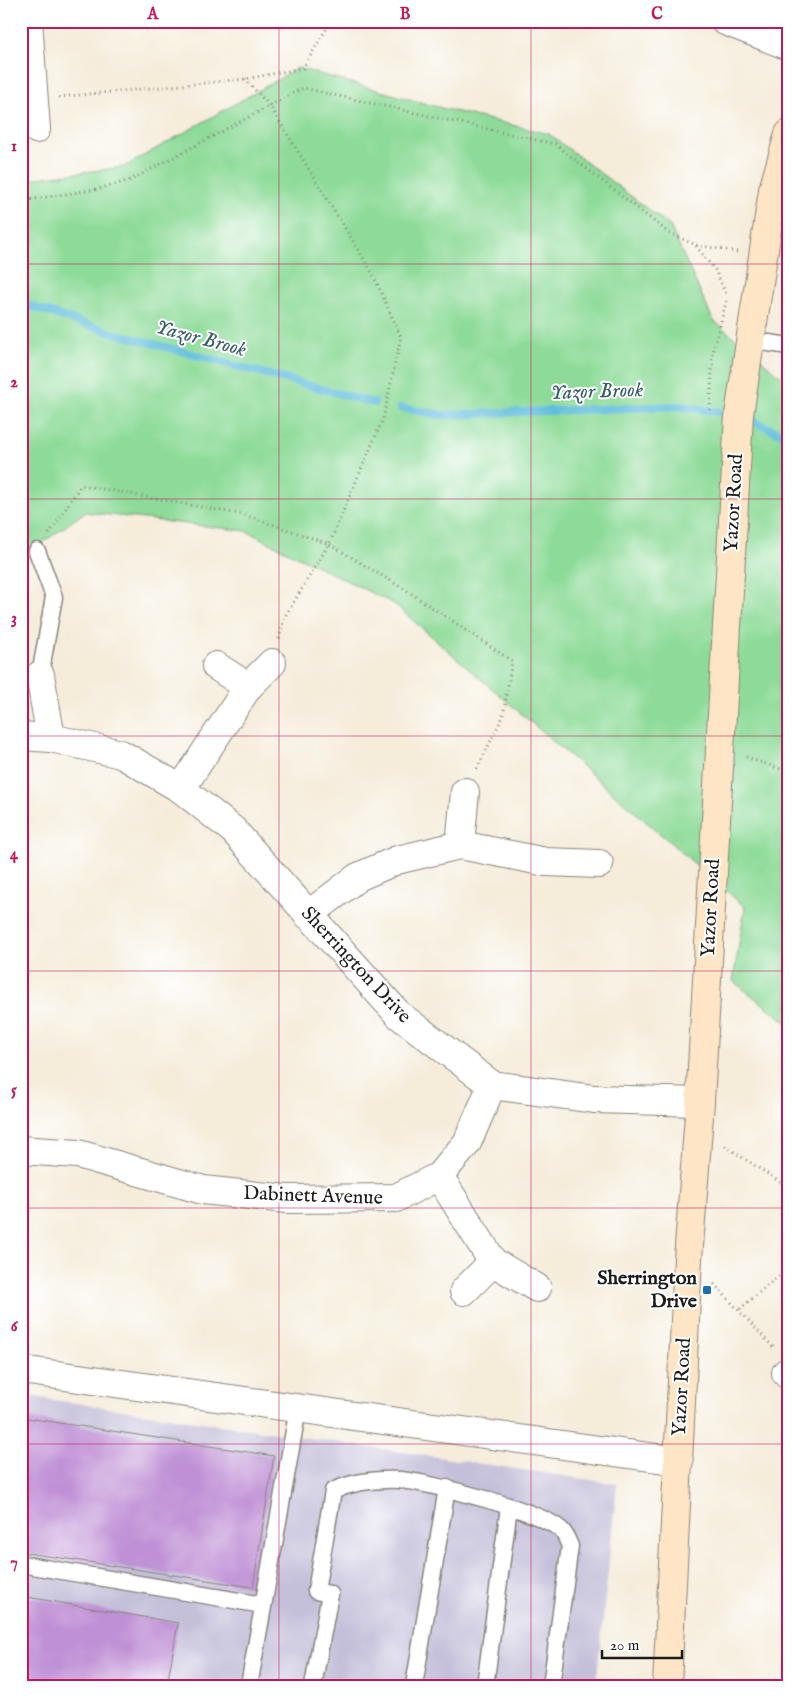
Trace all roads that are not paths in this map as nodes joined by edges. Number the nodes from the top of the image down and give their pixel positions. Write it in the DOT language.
graph roads {
  1 [pos="28,21"];
  2 [pos="724,21"];
  3 [pos="789,46"];
  4 [pos="36,129"];
  5 [pos="789,134"];
  6 [pos="781,191"];
  7 [pos="749,340"];
  8 [pos="789,346"];
  9 [pos="38,551"];
  10 [pos="272,664"];
  11 [pos="216,666"];
  12 [pos="40,674"];
  13 [pos="248,687"];
  14 [pos="21,736"];
  15 [pos="51,738"];
  16 [pos="181,789"];
  17 [pos="465,792"];
  18 [pos="460,845"];
  19 [pos="599,864"];
  20 [pos="308,915"];
  21 [pos="492,1085"];
  22 [pos="699,1113"];
  23 [pos="21,1150"];
  24 [pos="438,1176"];
  25 [pos="493,1262"];
  26 [pos="537,1288"];
  27 [pos="464,1291"];
  28 [pos="21,1370"];
  29 [pos="298,1408"];
  30 [pos="679,1461"];
  31 [pos="447,1488"];
  32 [pos="509,1507"];
  33 [pos="21,1564"];
  34 [pos="263,1605"];
  35 [pos="249,1686"];
  36 [pos="313,1686"];
  37 [pos="414,1686"];
  38 [pos="485,1686"];
  39 [pos="551,1686"];
  40 [pos="667,1686"];
  1 -- 4 [label="street"];
  2 -- 3 [label="street"];
  5 -- 6 [label="street, Yazor Road"];
  6 -- 7 [label="street, Yazor Road"];
  7 -- 8 [label="lane"];
  7 -- 22 [label="street, Yazor Road"];
  9 -- 12 [label="lane"];
  10 -- 13 [label="street"];
  11 -- 13 [label="street"];
  12 -- 15 [label="street"];
  13 -- 16 [label="street"];
  14 -- 15 [label="street, Sherrington Drive"];
  15 -- 16 [label="street, Sherrington Drive"];
  16 -- 20 [label="street, Sherrington Drive"];
  17 -- 18 [label="street"];
  18 -- 19 [label="street"];
  18 -- 20 [label="street"];
  20 -- 21 [label="street, Sherrington Drive"];
  21 -- 22 [label="street, Sherrington Drive"];
  21 -- 24 [label="street, Dabinett Avenue"];
  22 -- 30 [label="street, Yazor Road"];
  23 -- 24 [label="street, Dabinett Avenue"];
  24 -- 25 [label="street"];
  25 -- 26 [label="street"];
  25 -- 27 [label="street"];
  28 -- 29 [label="street"];
  29 -- 30 [label="street"];
  29 -- 34 [label="lane"];
  30 -- 40 [label="street, Yazor Road"];
  31 -- 32 [label="lane"];
  31 -- 36 [label="lane"];
  31 -- 37 [label="lane"];
  32 -- 38 [label="lane"];
  32 -- 39 [label="lane"];
  33 -- 34 [label="lane"];
  34 -- 35 [label="lane"];
}
